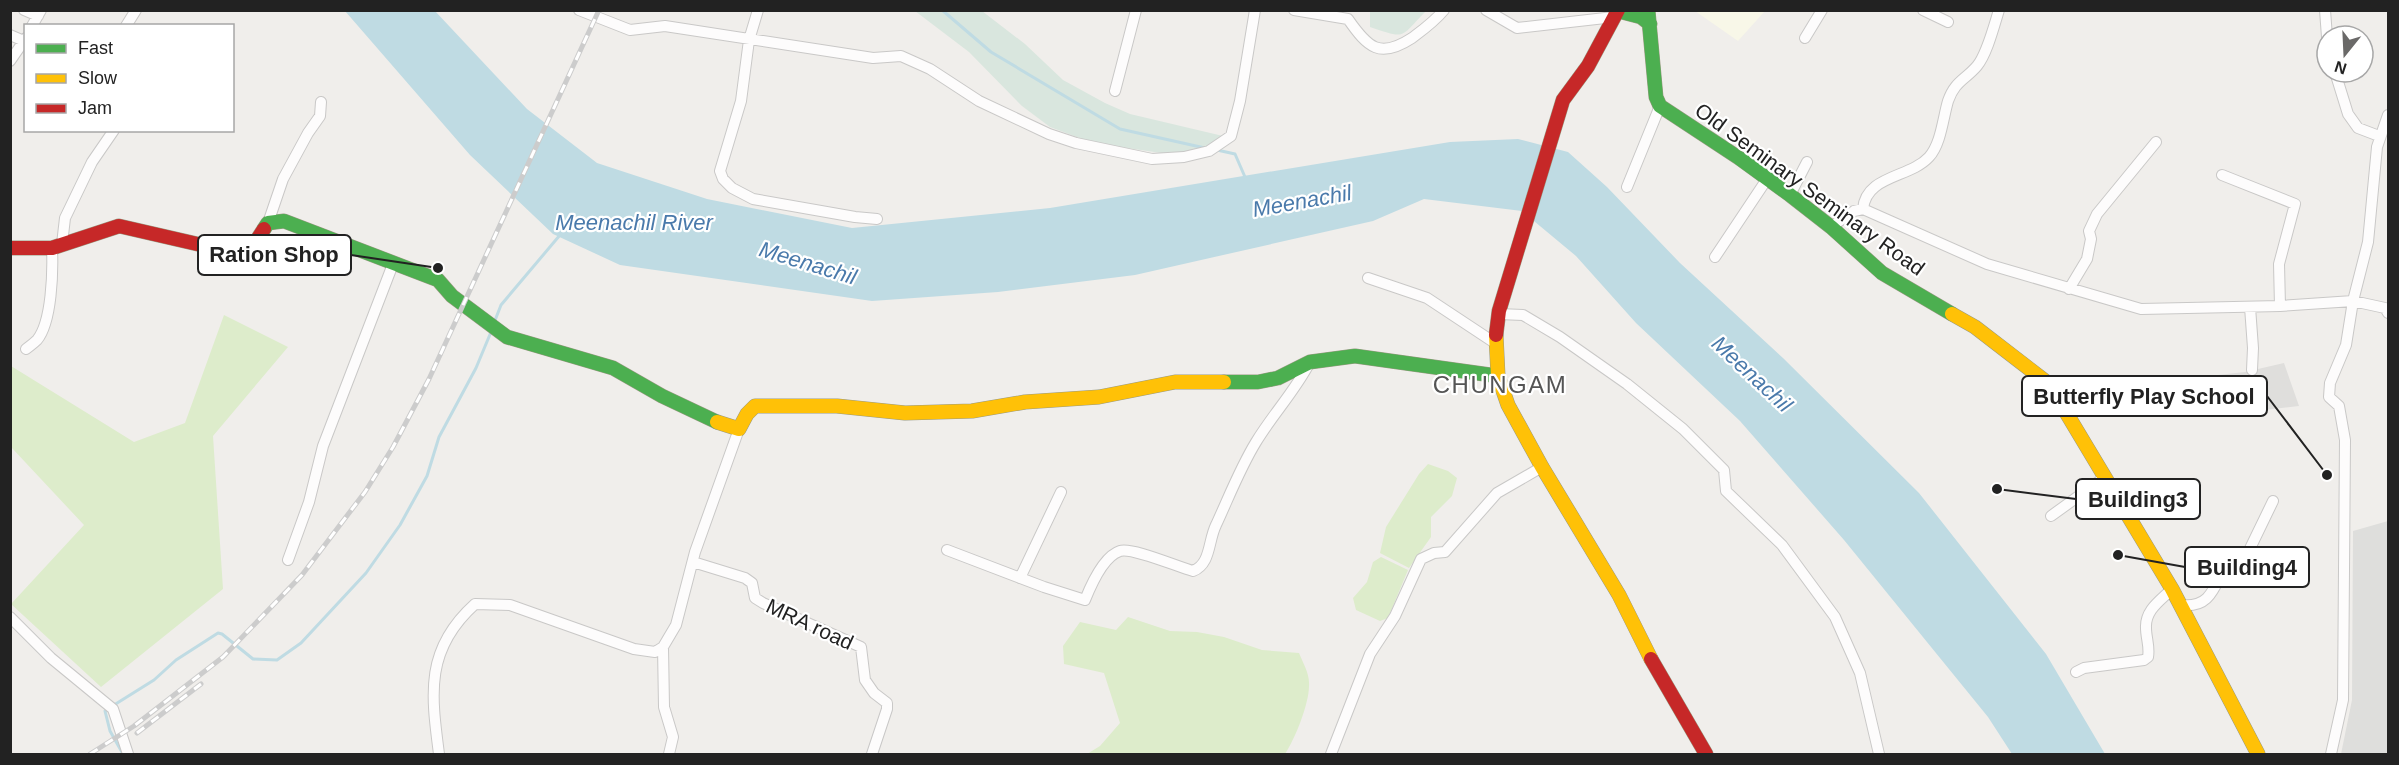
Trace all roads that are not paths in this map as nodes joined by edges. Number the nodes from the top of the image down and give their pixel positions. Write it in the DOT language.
graph roads {
  1 [pos="24,10"];
  2 [pos="136,10"];
  3 [pos="579,10"];
  4 [pos="758,10"];
  5 [pos="1136,10"];
  6 [pos="1255,10"];
  7 [pos="1294,10"];
  8 [pos="1444,10"];
  9 [pos="1486,10"];
  10 [pos="1822,10"];
  11 [pos="1923,10"];
  12 [pos="2000,10"];
  13 [pos="1617,13"];
  14 [pos="37,17"];
  15 [pos="1649,17"];
  16 [pos="1948,22"];
  17 [pos="127,24"];
  18 [pos="10,34"];
  19 [pos="1805,38"];
  20 [pos="749,40"];
  21 [pos="24,43"];
  22 [pos="10,61"];
  23 [pos="2339,84"];
  24 [pos="1115,91"];
  25 [pos="321,102"];
  26 [pos="1660,106"];
  27 [pos="2388,115"];
  28 [pos="113,132"];
  29 [pos="2379,136"];
  30 [pos="2156,142"];
  31 [pos="1807,162"];
  32 [pos="2222,175"];
  33 [pos="1767,179"];
  34 [pos="1628,187"];
  35 [pos="1790,195"];
  36 [pos="1863,209"];
  37 [pos="877,219"];
  38 [pos="268,224"];
  39 [pos="1831,227"];
  40 [pos="57,246"];
  41 [pos="10,248"];
  42 [pos="1714,257"];
  43 [pos="393,264"];
  44 [pos="1368,278"];
  45 [pos="2069,289"];
  46 [pos="2353,301"];
  47 [pos="2280,306"];
  48 [pos="2250,308"];
  49 [pos="1499,312"];
  50 [pos="2388,313"];
  51 [pos="1495,343"];
  52 [pos="26,349"];
  53 [pos="1310,362"];
  54 [pos="2252,370"];
  55 [pos="1498,376"];
  56 [pos="739,429"];
  57 [pos="1542,467"];
  58 [pos="2105,477"];
  59 [pos="1061,492"];
  60 [pos="2273,501"];
  61 [pos="2051,516"];
  62 [pos="947,550"];
  63 [pos="288,560"];
  64 [pos="693,562"];
  65 [pos="1020,578"];
  66 [pos="2172,589"];
  67 [pos="2181,605"];
  68 [pos="10,617"];
  69 [pos="663,647"];
  70 [pos="2076,672"];
  71 [pos="128,754"];
  72 [pos="439,754"];
  73 [pos="669,754"];
  74 [pos="872,754"];
  75 [pos="1331,754"];
  76 [pos="1706,754"];
  77 [pos="1879,754"];
  78 [pos="2258,754"];
  79 [pos="2331,754"];
  1 -- 14 [label="street"];
  2 -- 17 [label="street"];
  3 -- 20 [label="street"];
  4 -- 20 [label="street"];
  5 -- 24 [label="street"];
  6 -- 20 [label="street"];
  7 -- 8 [label="street"];
  9 -- 13 [label="street"];
  10 -- 19 [label="street"];
  11 -- 16 [label="street"];
  12 -- 36 [label="street"];
  13 -- 15 [label="main road"];
  13 -- 49 [label="main road"];
  15 -- 26 [label="main road"];
  18 -- 21 [label="street"];
  20 -- 37 [label="street"];
  21 -- 22 [label="street"];
  23 -- 29 [label="street"];
  25 -- 38 [label="street"];
  26 -- 33 [label="main road, Old Seminary Seminary Road"];
  26 -- 34 [label="street"];
  27 -- 29 [label="street"];
  28 -- 40 [label="street"];
  29 -- 46 [label="street"];
  30 -- 45 [label="street"];
  31 -- 35 [label="street"];
  32 -- 47 [label="street"];
  33 -- 35 [label="main road, Old Seminary Seminary Road"];
  33 -- 42 [label="street"];
  35 -- 39 [label="main road, Old Seminary Seminary Road"];
  36 -- 39 [label="street"];
  36 -- 45 [label="street"];
  38 -- 40 [label="main road"];
  38 -- 43 [label="main road"];
  39 -- 58 [label="main road, Old Seminary Seminary Road"];
  40 -- 41 [label="main road"];
  40 -- 52 [label="street"];
  43 -- 56 [label="main road"];
  43 -- 63 [label="street"];
  44 -- 51 [label="street"];
  45 -- 48 [label="street"];
  46 -- 47 [label="street"];
  46 -- 50 [label="street"];
  46 -- 79 [label="street"];
  47 -- 48 [label="street"];
  48 -- 54 [label="street"];
  49 -- 51 [label="main road"];
  49 -- 77 [label="street"];
  51 -- 55 [label="main road"];
  53 -- 55 [label="main road"];
  53 -- 56 [label="main road"];
  53 -- 65 [label="street"];
  55 -- 57 [label="main road"];
  56 -- 64 [label="street"];
  57 -- 75 [label="street"];
  57 -- 76 [label="main road"];
  58 -- 61 [label="street"];
  58 -- 66 [label="main road, Old Seminary Seminary Road"];
  59 -- 65 [label="street"];
  60 -- 67 [label="street"];
  62 -- 65 [label="street"];
  64 -- 69 [label="street"];
  64 -- 74 [label="street, MRA road"];
  66 -- 67 [label="main road, Old Seminary Seminary Road"];
  66 -- 70 [label="street"];
  67 -- 78 [label="main road, Old Seminary Seminary Road"];
  68 -- 71 [label="street"];
  69 -- 72 [label="street"];
  69 -- 73 [label="street"];
}
